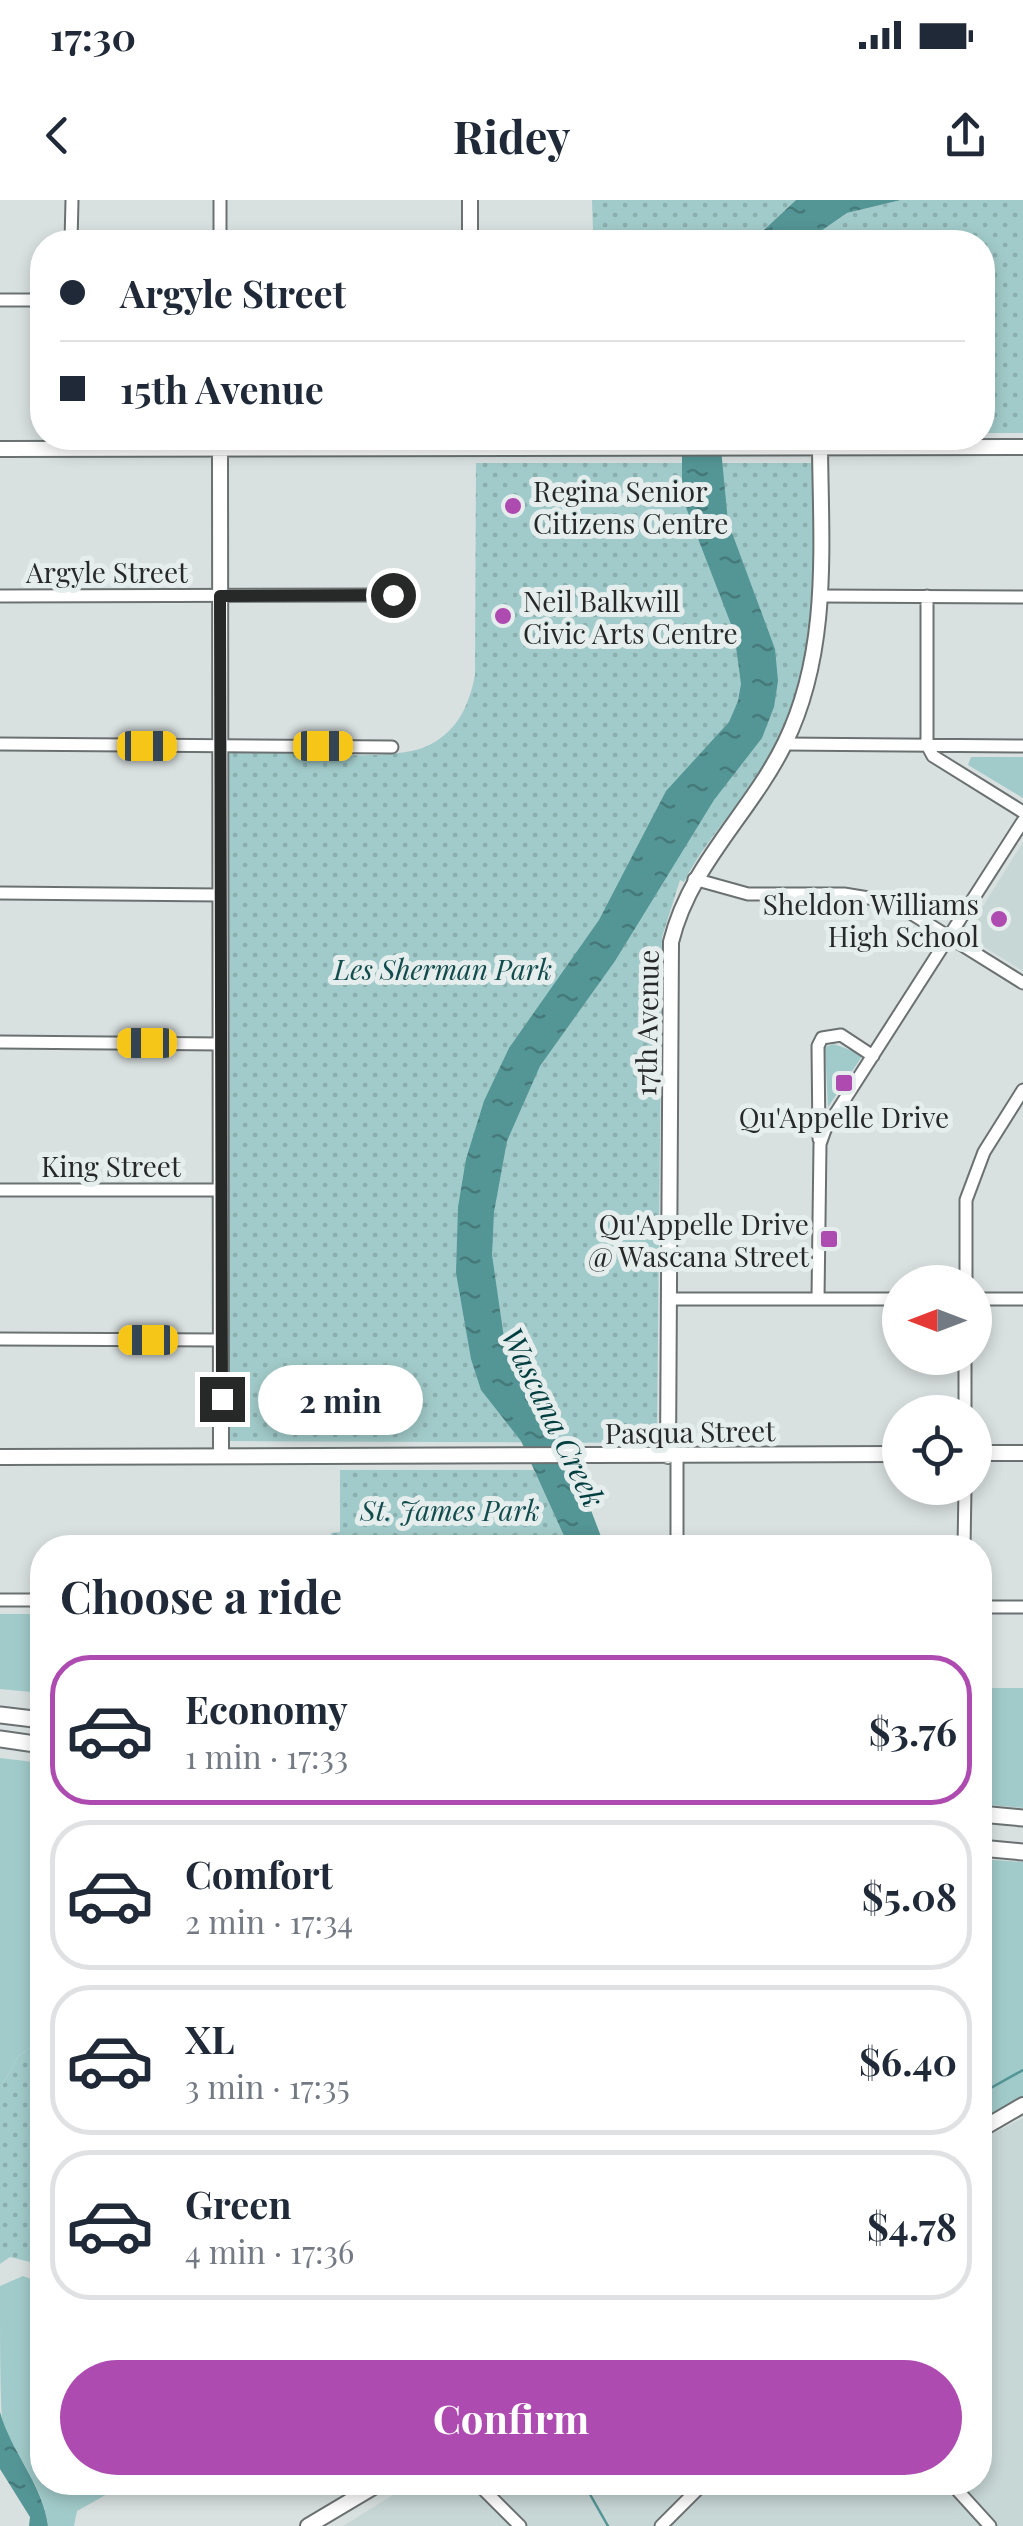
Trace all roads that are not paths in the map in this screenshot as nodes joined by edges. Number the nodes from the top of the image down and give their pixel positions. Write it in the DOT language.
graph roads {
  1 [pos="72,200"];
  2 [pos="220,200"];
  3 [pos="470,200"];
  4 [pos="71,230"];
  5 [pos="220,230"];
  6 [pos="470,230"];
  7 [pos="0,300"];
  8 [pos="30,300"];
  9 [pos="995,447"];
  10 [pos="1023,447"];
  11 [pos="30,448"];
  12 [pos="0,449"];
  13 [pos="220,450"];
  14 [pos="820,450"];
  15 [pos="393,595"];
  16 [pos="0,596"];
  17 [pos="220,596"];
  18 [pos="820,596"];
  19 [pos="927,596"];
  20 [pos="1023,597"];
  21 [pos="0,744"];
  22 [pos="784,744"];
  23 [pos="926,745"];
  24 [pos="221,746"];
  25 [pos="392,746"];
  26 [pos="1023,746"];
  27 [pos="1023,812"];
  28 [pos="1023,821"];
  29 [pos="694,879"];
  30 [pos="0,893"];
  31 [pos="221,895"];
  32 [pos="949,937"];
  33 [pos="1023,983"];
  34 [pos="0,1042"];
  35 [pos="221,1044"];
  36 [pos="873,1056"];
  37 [pos="1023,1090"];
  38 [pos="820,1144"];
  39 [pos="0,1190"];
  40 [pos="221,1190"];
  41 [pos="966,1265"];
  42 [pos="992,1298"];
  43 [pos="668,1299"];
  44 [pos="818,1299"];
  45 [pos="882,1299"];
  46 [pos="1023,1299"];
  47 [pos="0,1339"];
  48 [pos="221,1340"];
  49 [pos="992,1453"];
  50 [pos="1023,1453"];
  51 [pos="882,1454"];
  52 [pos="222,1456"];
  53 [pos="672,1456"];
  54 [pos="0,1457"];
  55 [pos="965,1505"];
  56 [pos="676,1535"];
  57 [pos="964,1535"];
  58 [pos="0,1600"];
  59 [pos="30,1600"];
  60 [pos="992,1607"];
  61 [pos="1023,1607"];
  62 [pos="0,1715"];
  63 [pos="30,1719"];
  64 [pos="0,1739"];
  65 [pos="30,1743"];
  66 [pos="992,1815"];
  67 [pos="1023,1818"];
  68 [pos="992,1849"];
  69 [pos="1023,1852"];
  70 [pos="1023,2105"];
  71 [pos="992,2123"];
  72 [pos="360,2495"];
  73 [pos="489,2495"];
  74 [pos="692,2495"];
  75 [pos="962,2495"];
  76 [pos="308,2526"];
  77 [pos="520,2526"];
  78 [pos="661,2526"];
  79 [pos="990,2526"];
  1 -- 4 [label="street"];
  2 -- 5 [label="street"];
  3 -- 6 [label="street"];
  7 -- 8 [label="street"];
  9 -- 10 [label="street"];
  11 -- 12 [label="street"];
  13 -- 17 [label="street"];
  14 -- 18 [label="street, 17th Avenue"];
  15 -- 17 [label="street, Argyle Street"];
  16 -- 17 [label="street, Argyle Street"];
  17 -- 24 [label="street"];
  18 -- 19 [label="street"];
  18 -- 22 [label="street, 17th Avenue"];
  19 -- 20 [label="street"];
  19 -- 23 [label="street"];
  21 -- 24 [label="street"];
  22 -- 23 [label="street"];
  22 -- 29 [label="street, 17th Avenue"];
  23 -- 26 [label="street"];
  23 -- 27 [label="street"];
  24 -- 25 [label="street"];
  24 -- 31 [label="street"];
  28 -- 32 [label="street"];
  29 -- 32 [label="street"];
  29 -- 43 [label="street, 17th Avenue"];
  30 -- 31 [label="street"];
  31 -- 35 [label="street"];
  32 -- 33 [label="street"];
  32 -- 36 [label="street"];
  34 -- 35 [label="street"];
  35 -- 40 [label="street"];
  36 -- 38 [label="street"];
  36 -- 38 [label="street"];
  37 -- 41 [label="street"];
  38 -- 44 [label="street"];
  39 -- 40 [label="street, King Street"];
  40 -- 48 [label="street"];
  42 -- 46 [label="street"];
  43 -- 44 [label="street"];
  43 -- 53 [label="street, 17th Avenue"];
  44 -- 45 [label="street"];
  47 -- 48 [label="street"];
  48 -- 52 [label="street"];
  49 -- 50 [label="street"];
  51 -- 53 [label="street, Pasqua Street"];
  52 -- 53 [label="street, Pasqua Street"];
  52 -- 54 [label="street, Pasqua Street"];
  53 -- 56 [label="street, 17th Avenue"];
  55 -- 57 [label="street"];
  58 -- 59 [label="street"];
  60 -- 61 [label="street"];
  62 -- 63 [label="main road"];
  64 -- 65 [label="main road"];
  66 -- 67 [label="main road"];
  68 -- 69 [label="main road"];
  70 -- 71 [label="street"];
  72 -- 76 [label="street"];
  73 -- 77 [label="street"];
  74 -- 78 [label="street"];
  75 -- 79 [label="street"];
}
